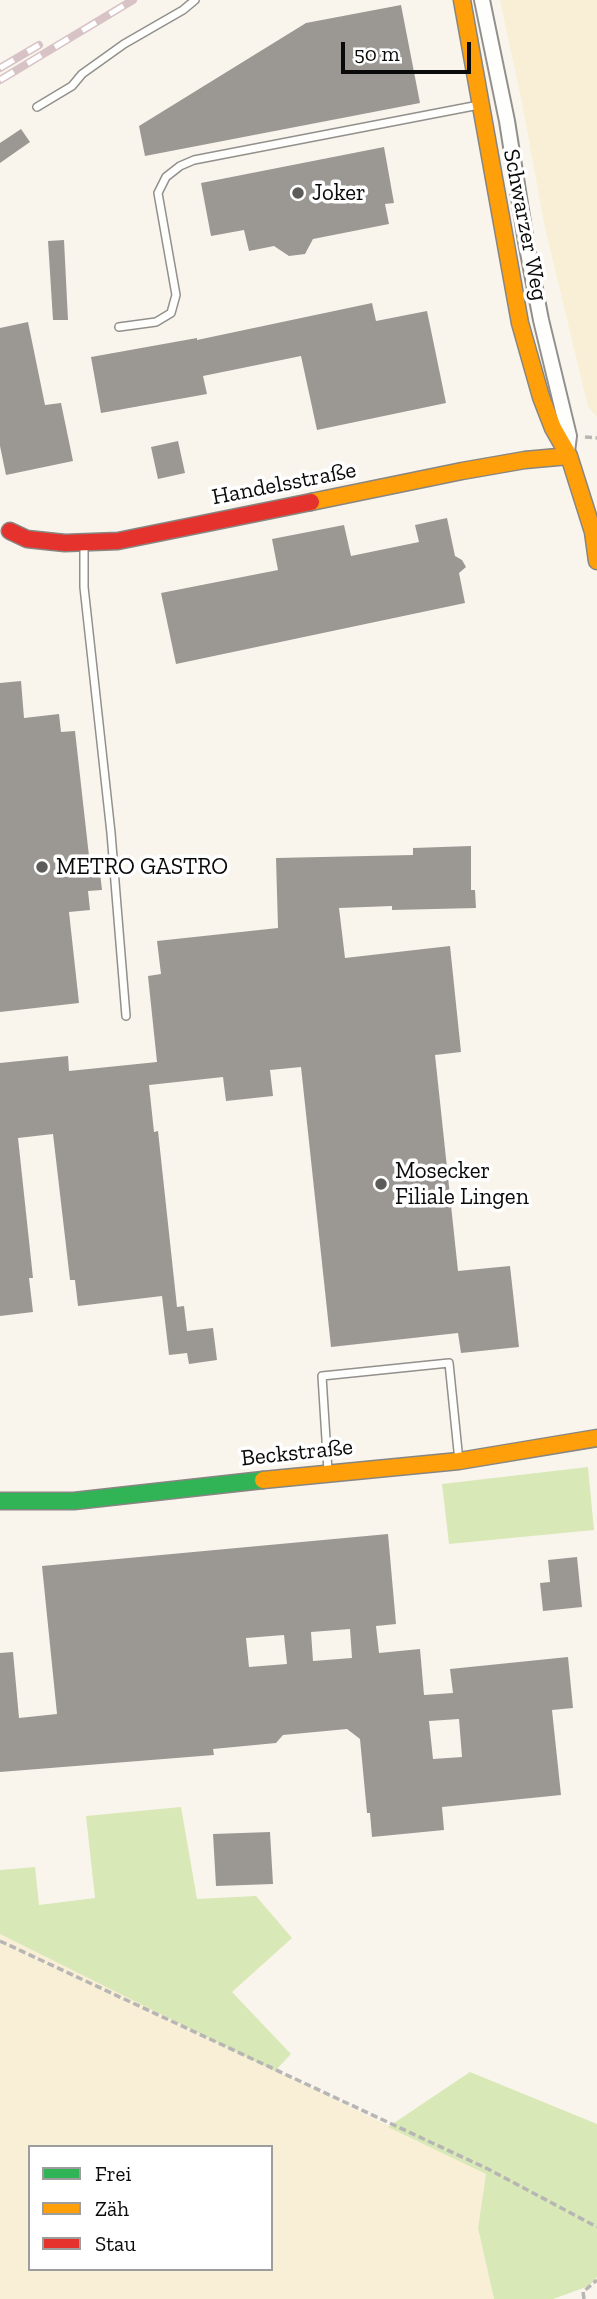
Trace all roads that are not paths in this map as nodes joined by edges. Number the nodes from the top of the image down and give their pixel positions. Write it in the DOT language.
graph roads {
  1 [pos="195,0"];
  2 [pos="461,0"];
  3 [pos="482,0"];
  4 [pos="480,105"];
  5 [pos="37,107"];
  6 [pos="119,327"];
  7 [pos="568,454"];
  8 [pos="10,531"];
  9 [pos="84,542"];
  10 [pos="597,561"];
  11 [pos="126,1016"];
  12 [pos="597,1438"];
  13 [pos="459,1461"];
  14 [pos="328,1473"];
  15 [pos="0,1501"];
  1 -- 5 [label="lane"];
  2 -- 4 [label="street, Schwarzer Weg"];
  3 -- 7 [label="street, Schwarzer Weg"];
  4 -- 6 [label="lane"];
  4 -- 7 [label="street, Schwarzer Weg"];
  7 -- 9 [label="street, Handelsstraße"];
  7 -- 10 [label="street, Schwarzer Weg"];
  8 -- 9 [label="street, Handelsstraße"];
  9 -- 11 [label="lane"];
  12 -- 13 [label="street, Beckstraße"];
  13 -- 14 [label="street, Beckstraße"];
  13 -- 14 [label="lane"];
  14 -- 15 [label="street, Beckstraße"];
}
